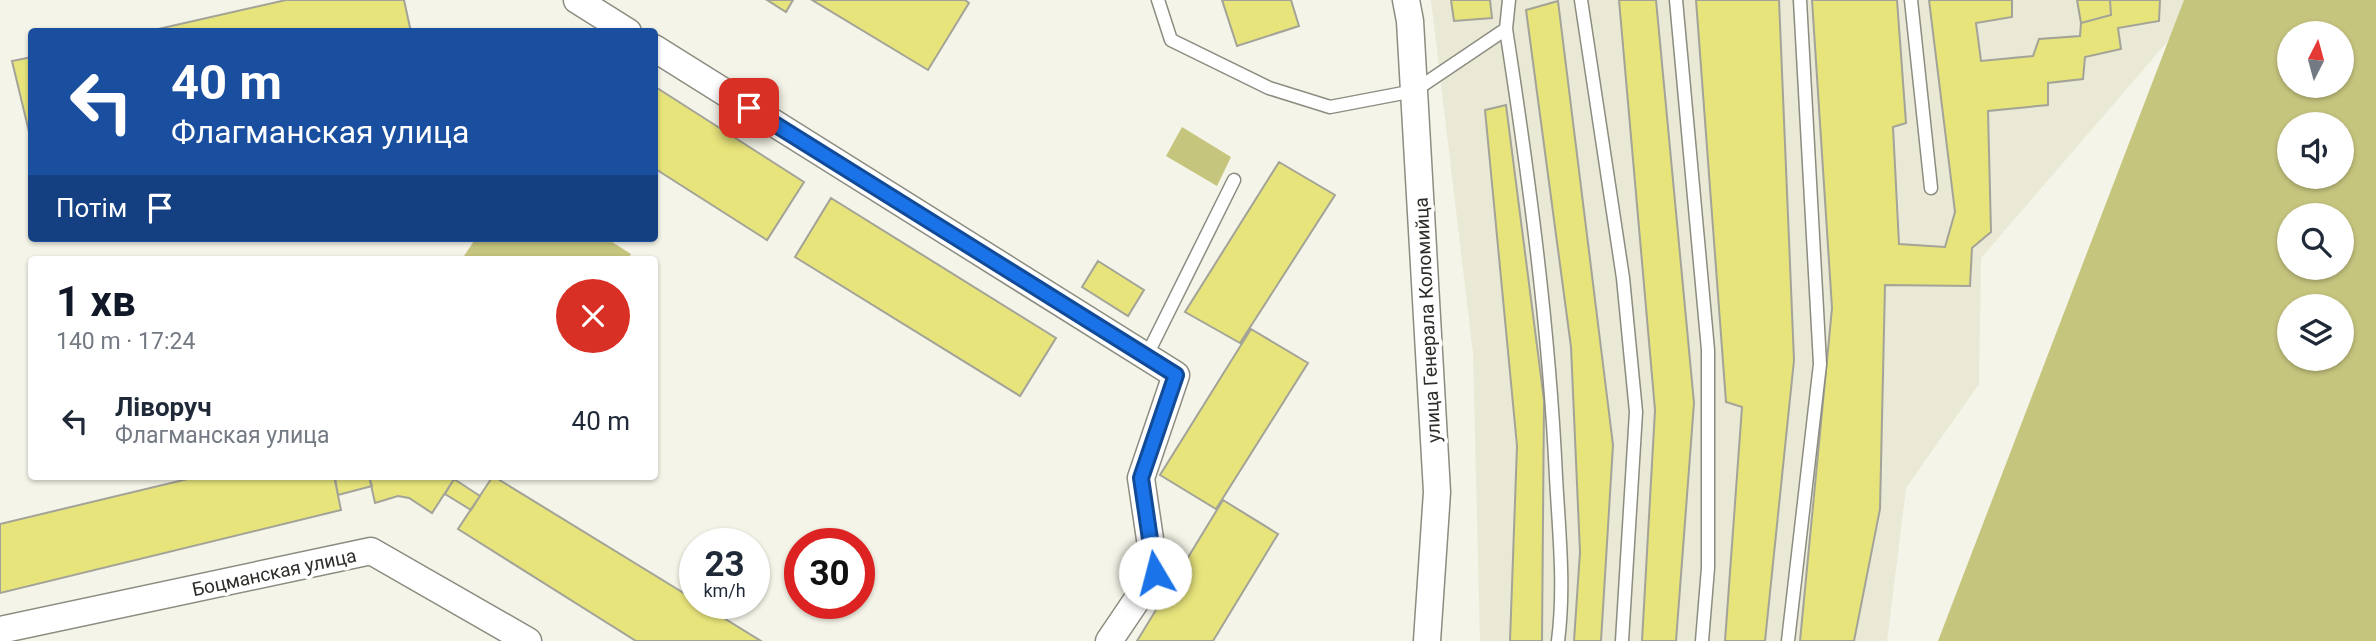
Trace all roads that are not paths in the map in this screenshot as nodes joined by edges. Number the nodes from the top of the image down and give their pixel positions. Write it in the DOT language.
graph roads {
  1 [pos="578,0"];
  2 [pos="1158,0"];
  3 [pos="1406,0"];
  4 [pos="1509,0"];
  5 [pos="1581,0"];
  6 [pos="1676,0"];
  7 [pos="1800,0"];
  8 [pos="1911,0"];
  9 [pos="622,28"];
  10 [pos="1506,29"];
  11 [pos="658,51"];
  12 [pos="1414,91"];
  13 [pos="1234,180"];
  14 [pos="1931,188"];
  15 [pos="1146,357"];
  16 [pos="0,631"];
  17 [pos="528,641"];
  18 [pos="1109,641"];
  19 [pos="1427,641"];
  20 [pos="1558,641"];
  21 [pos="1622,641"];
  22 [pos="1702,641"];
  23 [pos="1788,641"];
  1 -- 9 [label="street"];
  2 -- 12 [label="lane"];
  3 -- 12 [label="street, улица Генерала Коломийца"];
  4 -- 10 [label="lane"];
  5 -- 21 [label="lane"];
  6 -- 22 [label="lane"];
  7 -- 23 [label="lane"];
  8 -- 14 [label="lane"];
  10 -- 12 [label="lane"];
  10 -- 20 [label="lane"];
  11 -- 15 [label="street"];
  12 -- 19 [label="street, улица Генерала Коломийца"];
  13 -- 15 [label="lane"];
  15 -- 18 [label="street"];
  16 -- 17 [label="street, Боцманская улица"];
}
